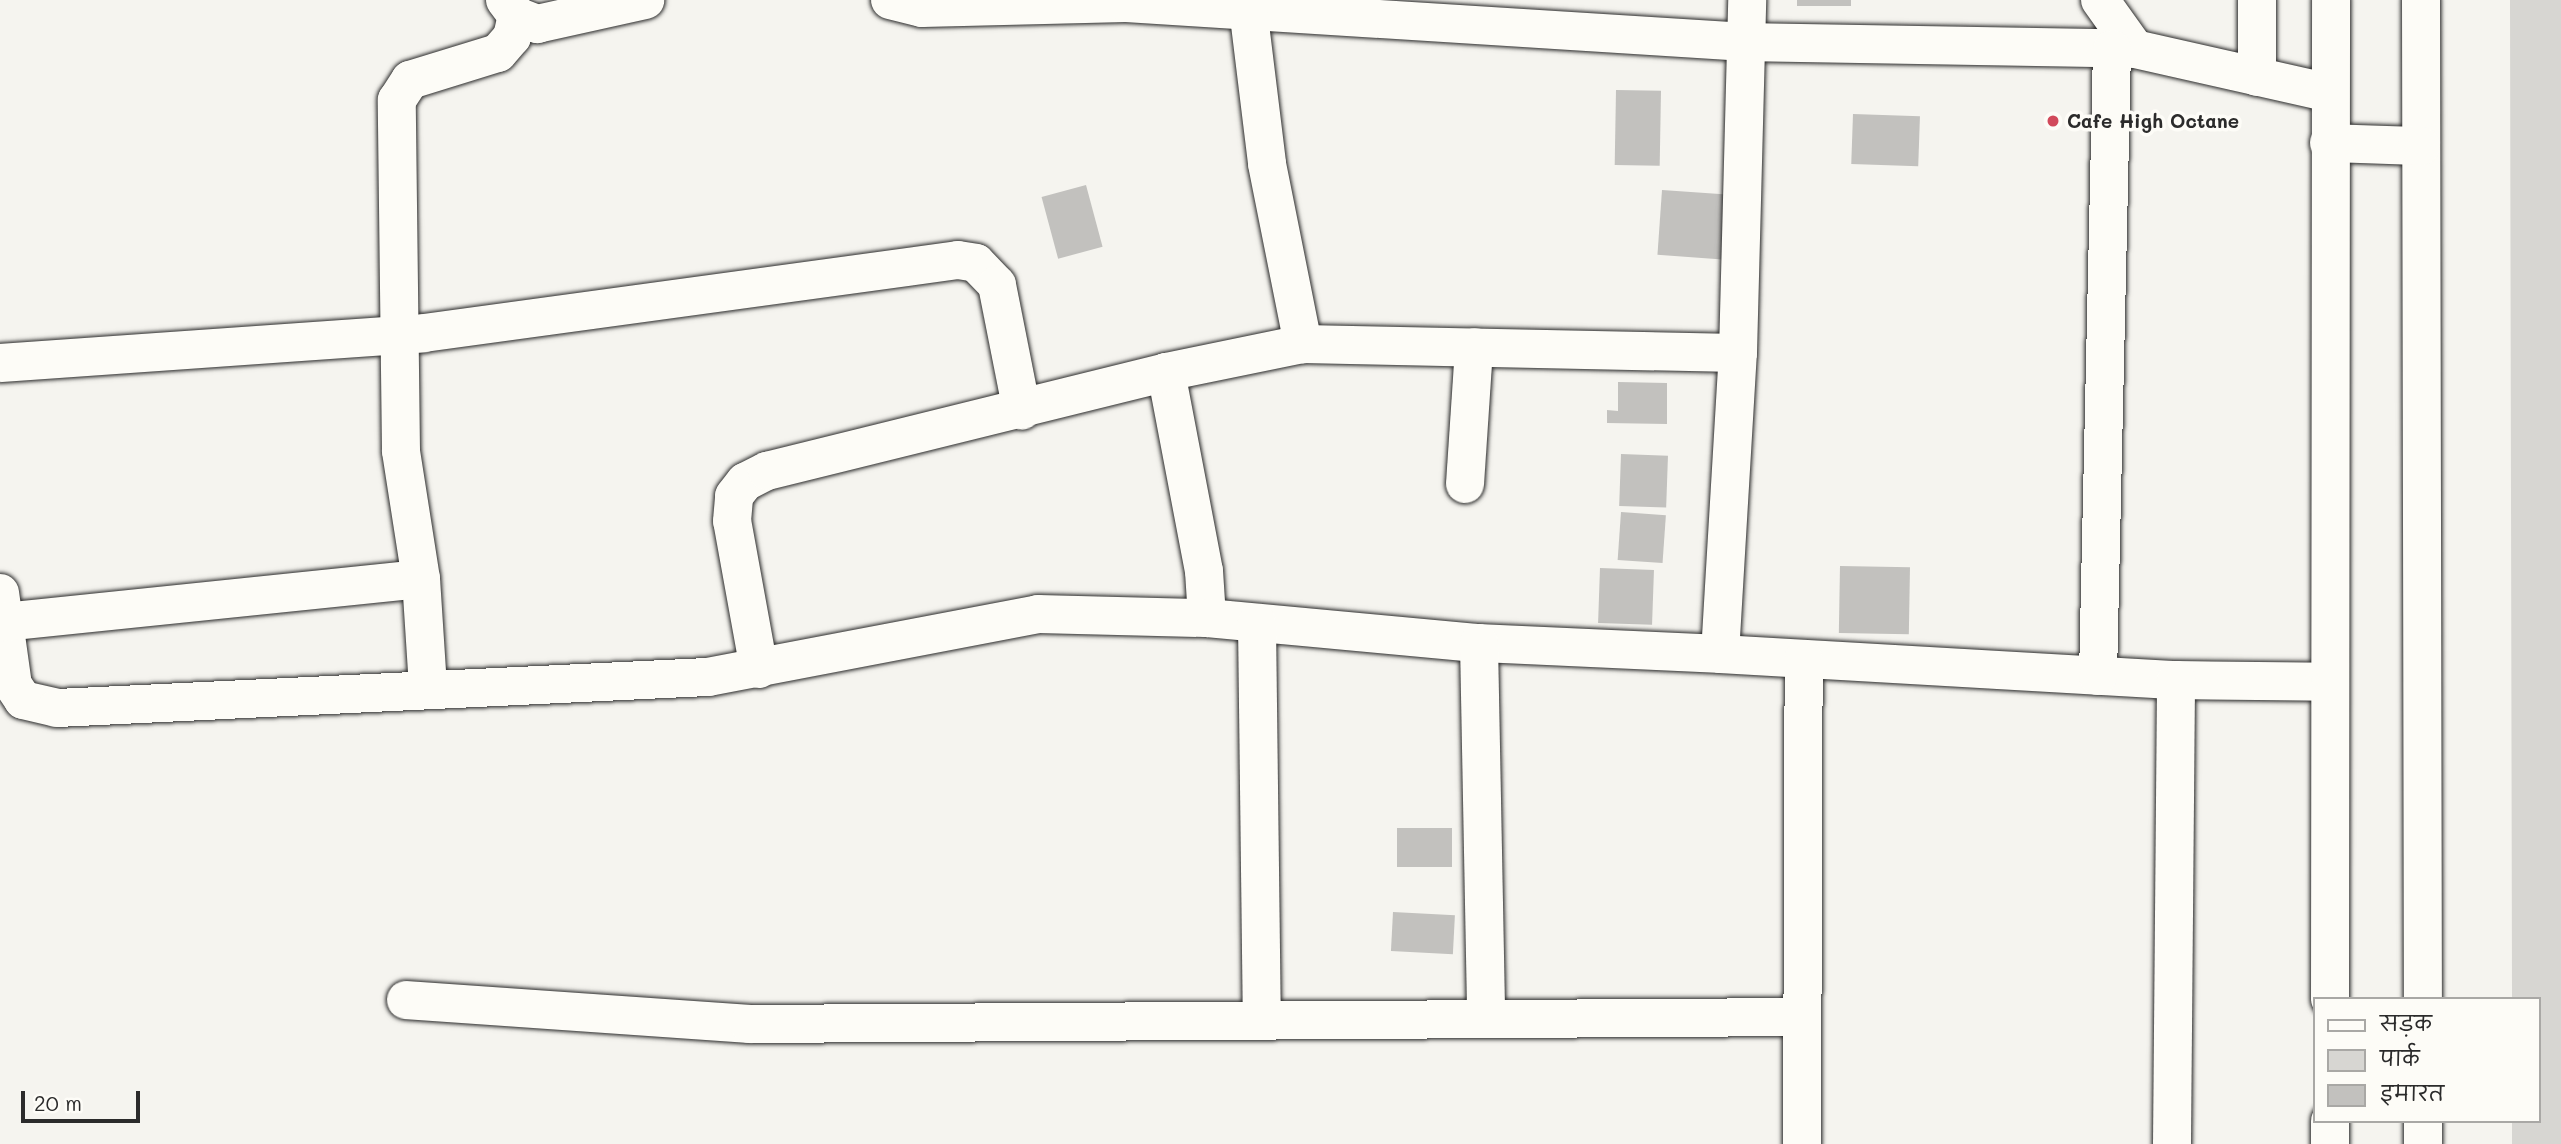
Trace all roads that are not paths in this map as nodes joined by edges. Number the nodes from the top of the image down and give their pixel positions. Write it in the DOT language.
graph roads {
  1 [pos="645,0"];
  2 [pos="890,0"];
  3 [pos="1747,0"];
  4 [pos="2100,0"];
  5 [pos="2257,0"];
  6 [pos="2331,0"];
  7 [pos="2421,0"];
  8 [pos="1126,1"];
  9 [pos="1246,5"];
  10 [pos="511,8"];
  11 [pos="1746,42"];
  12 [pos="2124,49"];
  13 [pos="2257,76"];
  14 [pos="2330,93"];
  15 [pos="2329,143"];
  16 [pos="2421,146"];
  17 [pos="397,335"];
  18 [pos="1303,344"];
  19 [pos="1474,347"];
  20 [pos="1738,353"];
  21 [pos="0,363"];
  22 [pos="1166,372"];
  23 [pos="1022,411"];
  24 [pos="1465,484"];
  25 [pos="421,579"];
  26 [pos="2,607"];
  27 [pos="1207,618"];
  28 [pos="1257,623"];
  29 [pos="1479,643"];
  30 [pos="1720,654"];
  31 [pos="1804,659"];
  32 [pos="759,669"];
  33 [pos="2098,676"];
  34 [pos="2176,680"];
  35 [pos="2329,682"];
  36 [pos="428,687"];
  37 [pos="2330,997"];
  38 [pos="2423,997"];
  39 [pos="406,1000"];
  40 [pos="1486,1017"];
  41 [pos="1801,1017"];
  42 [pos="1262,1018"];
  43 [pos="2330,1123"];
  44 [pos="2423,1123"];
  45 [pos="1802,1144"];
  46 [pos="2172,1144"];
  47 [pos="2330,1144"];
  48 [pos="2423,1144"];
  1 -- 10 [label="street"];
  2 -- 8 [label="street"];
  3 -- 11 [label="street"];
  4 -- 12 [label="street"];
  5 -- 13 [label="street"];
  6 -- 14 [label="street"];
  7 -- 16 [label="street"];
  8 -- 9 [label="street"];
  9 -- 11 [label="street"];
  9 -- 18 [label="street"];
  10 -- 17 [label="street"];
  11 -- 12 [label="street"];
  11 -- 20 [label="street"];
  12 -- 13 [label="street"];
  12 -- 33 [label="street"];
  13 -- 14 [label="street"];
  14 -- 15 [label="street"];
  15 -- 16 [label="street"];
  15 -- 35 [label="street"];
  16 -- 38 [label="street"];
  17 -- 21 [label="street"];
  17 -- 23 [label="street"];
  17 -- 25 [label="street"];
  18 -- 19 [label="street"];
  18 -- 22 [label="street"];
  19 -- 20 [label="street"];
  19 -- 24 [label="street"];
  20 -- 30 [label="street"];
  22 -- 23 [label="street"];
  22 -- 27 [label="street"];
  23 -- 32 [label="street"];
  25 -- 26 [label="street"];
  25 -- 36 [label="street"];
  26 -- 36 [label="street"];
  27 -- 28 [label="street"];
  27 -- 32 [label="street"];
  28 -- 29 [label="street"];
  28 -- 42 [label="street"];
  29 -- 30 [label="street"];
  29 -- 40 [label="street"];
  30 -- 31 [label="street"];
  31 -- 33 [label="street"];
  31 -- 41 [label="street"];
  32 -- 36 [label="street"];
  33 -- 34 [label="street"];
  34 -- 35 [label="street"];
  34 -- 46 [label="street"];
  35 -- 37 [label="street"];
  39 -- 42 [label="street"];
  40 -- 41 [label="street"];
  40 -- 42 [label="street"];
  41 -- 45 [label="street"];
  43 -- 47 [label="street"];
  44 -- 48 [label="street"];
}
